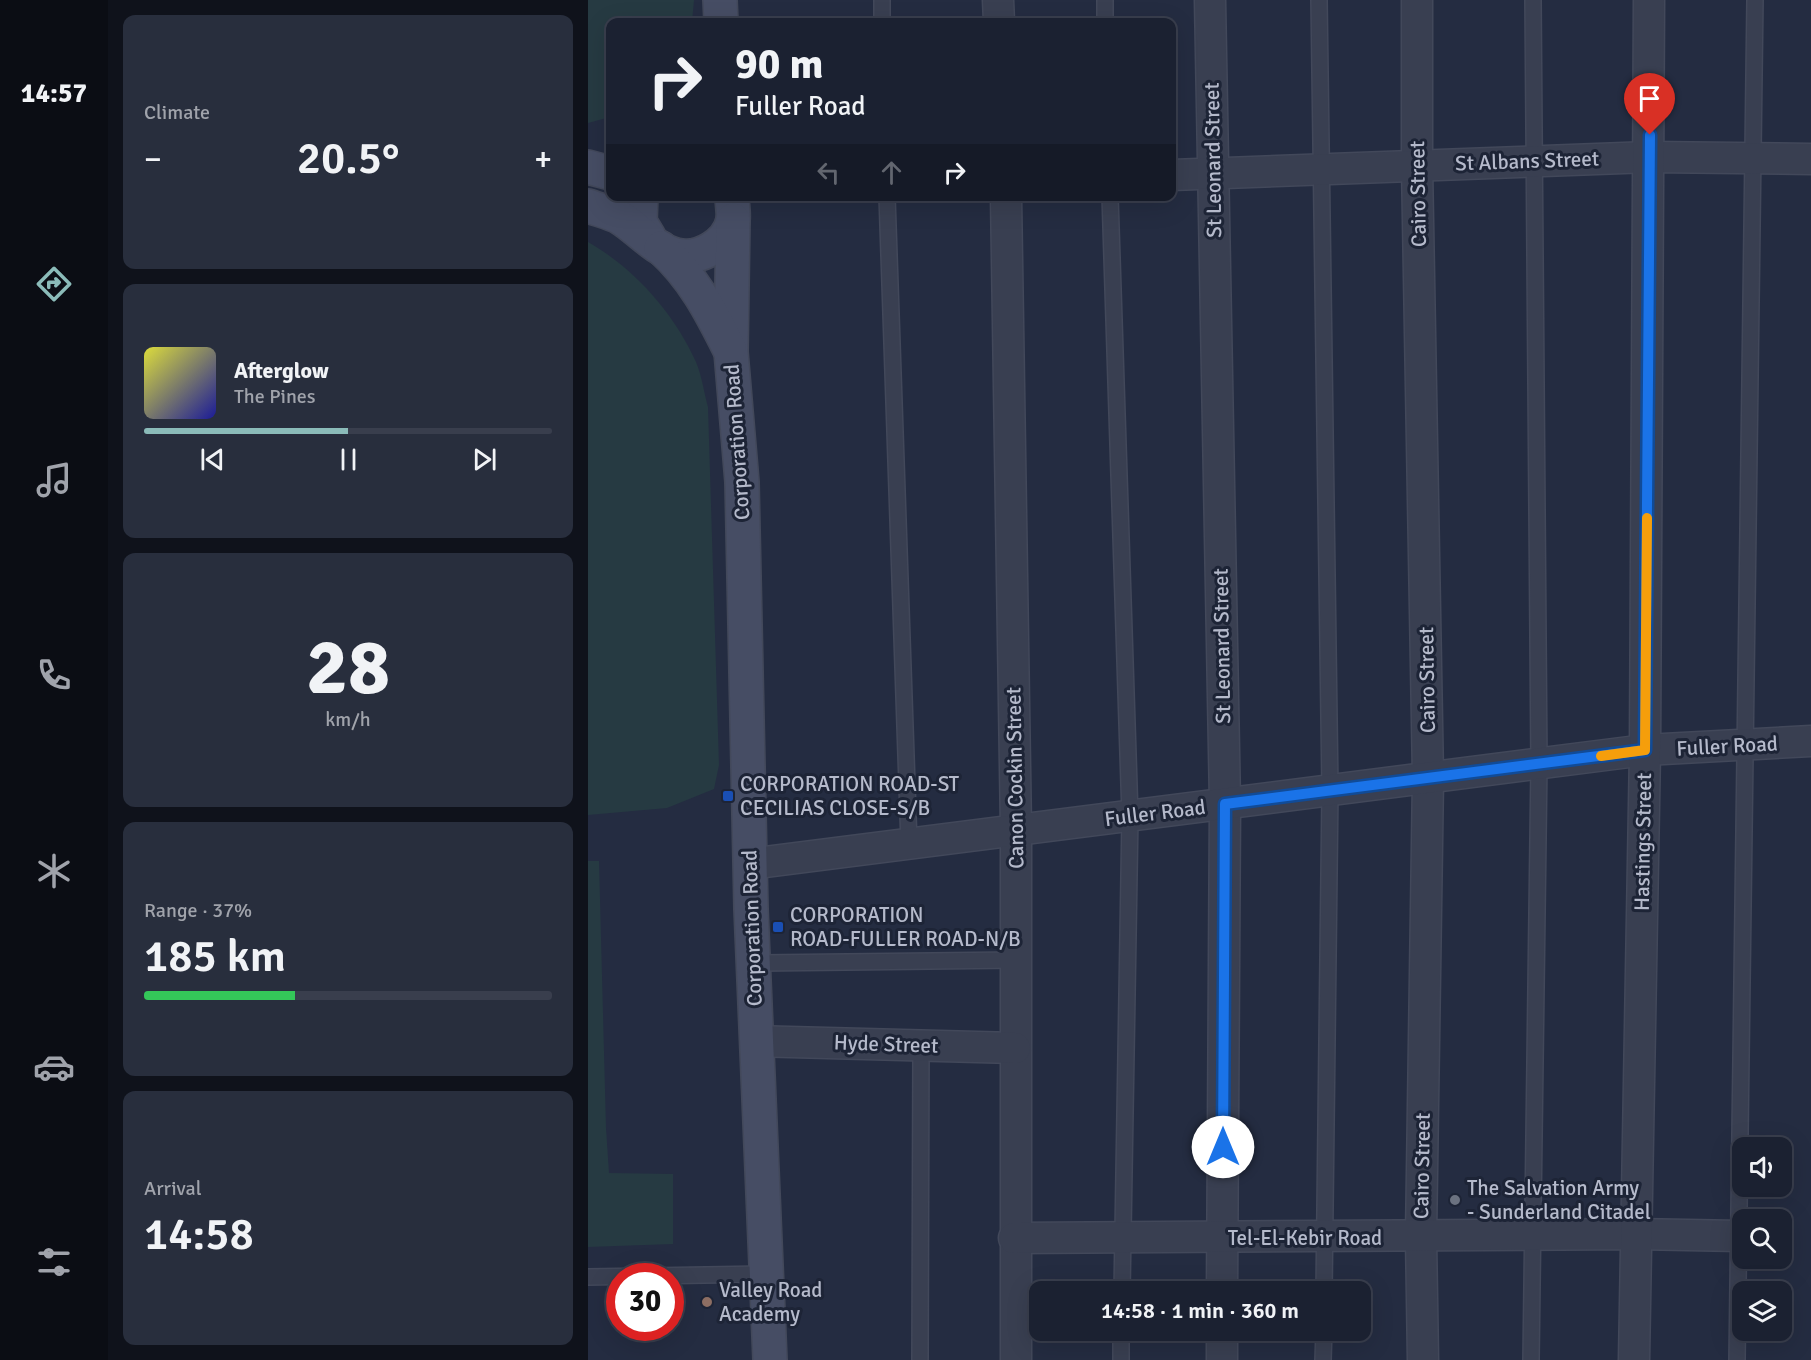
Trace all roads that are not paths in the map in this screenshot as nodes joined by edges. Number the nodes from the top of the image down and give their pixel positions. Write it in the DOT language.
graph roads {
  1 [pos="720,0"];
  2 [pos="882,0"];
  3 [pos="998,0"];
  4 [pos="1105,0"];
  5 [pos="1210,0"];
  6 [pos="1319,0"];
  7 [pos="1417,0"];
  8 [pos="1533,0"];
  9 [pos="1649,0"];
  10 [pos="1755,0"];
  11 [pos="721,18"];
  12 [pos="882,18"];
  13 [pos="999,18"];
  14 [pos="1105,18"];
  15 [pos="1650,157"];
  16 [pos="1755,158"];
  17 [pos="1811,159"];
  18 [pos="1535,161"];
  19 [pos="1417,165"];
  20 [pos="588,166"];
  21 [pos="1320,169"];
  22 [pos="606,172"];
  23 [pos="1214,174"];
  24 [pos="1176,175"];
  25 [pos="641,201"];
  26 [pos="887,201"];
  27 [pos="1006,201"];
  28 [pos="1110,201"];
  29 [pos="588,206"];
  30 [pos="732,208"];
  31 [pos="655,243"];
  32 [pos="731,352"];
  33 [pos="1811,741"];
  34 [pos="1747,744"];
  35 [pos="1645,750"];
  36 [pos="1539,764"];
  37 [pos="1428,778"];
  38 [pos="1330,790"];
  39 [pos="1225,804"];
  40 [pos="1130,816"];
  41 [pos="1016,830"];
  42 [pos="909,844"];
  43 [pos="750,864"];
  44 [pos="1016,960"];
  45 [pos="753,963"];
  46 [pos="756,1041"];
  47 [pos="921,1045"];
  48 [pos="1015,1048"];
  49 [pos="1740,1209"];
  50 [pos="1635,1234"];
  51 [pos="1534,1236"];
  52 [pos="1732,1236"];
  53 [pos="1421,1237"];
  54 [pos="1014,1238"];
  55 [pos="1123,1238"];
  56 [pos="1223,1238"];
  57 [pos="1325,1238"];
  58 [pos="1739,1269"];
  59 [pos="767,1274"];
  60 [pos="588,1277"];
  61 [pos="1122,1281"];
  62 [pos="1222,1281"];
  63 [pos="1324,1281"];
  64 [pos="1121,1341"];
  65 [pos="1222,1341"];
  66 [pos="1324,1341"];
  67 [pos="770,1360"];
  68 [pos="920,1360"];
  69 [pos="1016,1360"];
  70 [pos="1121,1360"];
  71 [pos="1222,1360"];
  72 [pos="1323,1360"];
  73 [pos="1423,1360"];
  74 [pos="1532,1360"];
  75 [pos="1634,1360"];
  76 [pos="1737,1360"];
  1 -- 11 [label="street"];
  2 -- 12 [label="lane"];
  3 -- 13 [label="street"];
  4 -- 14 [label="lane"];
  5 -- 23 [label="street, St Leonard Street"];
  6 -- 21 [label="lane"];
  7 -- 19 [label="street, Cairo Street"];
  8 -- 18 [label="lane"];
  9 -- 15 [label="street, Hastings Street"];
  10 -- 16 [label="lane"];
  15 -- 16 [label="street, St Albans Street"];
  15 -- 18 [label="street, St Albans Street"];
  15 -- 35 [label="street, Hastings Street"];
  16 -- 17 [label="street, St Albans Street"];
  16 -- 34 [label="lane"];
  18 -- 19 [label="street, St Albans Street"];
  18 -- 36 [label="lane"];
  19 -- 21 [label="street, St Albans Street"];
  19 -- 37 [label="street, Cairo Street"];
  20 -- 22 [label="street"];
  21 -- 23 [label="street, St Albans Street"];
  21 -- 38 [label="lane"];
  23 -- 24 [label="street, St Albans Street"];
  23 -- 39 [label="street, St Leonard Street"];
  25 -- 31 [label="street, Corporation Road"];
  26 -- 42 [label="lane"];
  27 -- 41 [label="street, Canon Cockin Street"];
  28 -- 40 [label="lane"];
  29 -- 31 [label="street, Corporation Road"];
  30 -- 31 [label="street, Corporation Road"];
  30 -- 32 [label="street, Corporation Road"];
  31 -- 32 [label="street, Corporation Road"];
  32 -- 43 [label="street, Corporation Road"];
  33 -- 34 [label="street, Fuller Road"];
  34 -- 35 [label="street, Fuller Road"];
  34 -- 49 [label="lane"];
  35 -- 36 [label="street, Fuller Road"];
  35 -- 50 [label="street, Hastings Street"];
  36 -- 37 [label="street, Fuller Road"];
  36 -- 51 [label="lane"];
  37 -- 38 [label="street, Fuller Road"];
  37 -- 53 [label="street, Cairo Street"];
  38 -- 39 [label="street, Fuller Road"];
  38 -- 57 [label="lane"];
  39 -- 40 [label="street, Fuller Road"];
  39 -- 56 [label="street, St Leonard Street"];
  40 -- 41 [label="street, Fuller Road"];
  40 -- 55 [label="lane"];
  41 -- 42 [label="street, Fuller Road"];
  41 -- 44 [label="street, Canon Cockin Street"];
  42 -- 43 [label="street, Fuller Road"];
  43 -- 45 [label="street, Corporation Road"];
  44 -- 45 [label="lane"];
  44 -- 48 [label="street, Canon Cockin Street"];
  45 -- 46 [label="street, Corporation Road"];
  46 -- 47 [label="street, Hyde Street"];
  46 -- 59 [label="street, Corporation Road"];
  47 -- 48 [label="street, Hyde Street"];
  47 -- 68 [label="lane"];
  48 -- 54 [label="street, Canon Cockin Street"];
  50 -- 51 [label="street, Tel-El-Kebir Road"];
  50 -- 52 [label="street, Tel-El-Kebir Road"];
  50 -- 75 [label="street, Hastings Street"];
  51 -- 53 [label="street, Tel-El-Kebir Road"];
  51 -- 74 [label="lane"];
  53 -- 57 [label="street, Tel-El-Kebir Road"];
  53 -- 73 [label="street, Cairo Street"];
  54 -- 55 [label="street, Tel-El-Kebir Road"];
  54 -- 69 [label="street, Canon Cockin Street"];
  55 -- 56 [label="street, Tel-El-Kebir Road"];
  55 -- 61 [label="lane"];
  56 -- 57 [label="street, Tel-El-Kebir Road"];
  56 -- 62 [label="street, St Leonard Street"];
  57 -- 63 [label="lane"];
  58 -- 76 [label="lane"];
  59 -- 60 [label="lane"];
  59 -- 67 [label="street, Corporation Road"];
  64 -- 70 [label="lane"];
  65 -- 71 [label="street"];
  66 -- 72 [label="lane"];
}
